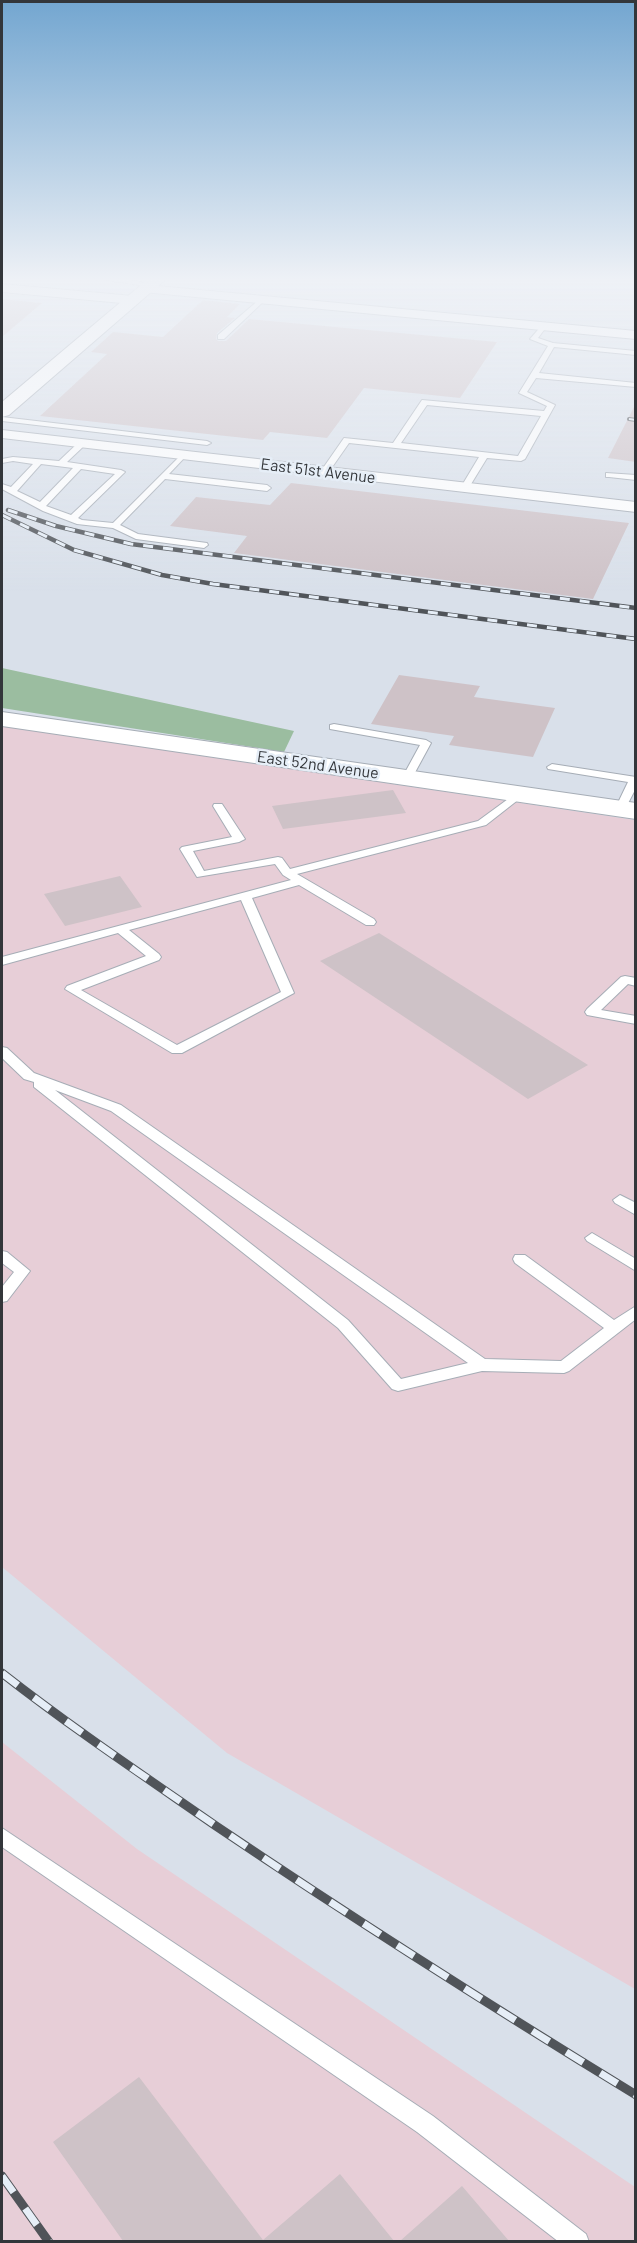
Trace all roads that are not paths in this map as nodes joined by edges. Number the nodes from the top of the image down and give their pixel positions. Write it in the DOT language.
graph roads {
  1 [pos="33,385"];
  2 [pos="528,385"];
  3 [pos="2,411"];
  4 [pos="546,414"];
  5 [pos="2,419"];
  6 [pos="122,433"];
  7 [pos="2,434"];
  8 [pos="82,444"];
  9 [pos="395,446"];
  10 [pos="107,447"];
  11 [pos="189,456"];
  12 [pos="484,456"];
  13 [pos="2,461"];
  14 [pos="39,462"];
  15 [pos="61,464"];
  16 [pos="79,466"];
  17 [pos="325,471"];
  18 [pos="609,475"];
  19 [pos="163,476"];
  20 [pos="636,478"];
  21 [pos="2,486"];
  22 [pos="465,487"];
  23 [pos="267,488"];
  24 [pos="11,492"];
  25 [pos="41,506"];
  26 [pos="636,507"];
  27 [pos="72,519"];
  28 [pos="115,526"];
  29 [pos="204,545"];
  30 [pos="2,719"];
  31 [pos="334,728"];
  32 [pos="552,767"];
  33 [pos="407,778"];
  34 [pos="519,794"];
  35 [pos="218,806"];
  36 [pos="628,810"];
  37 [pos="287,873"];
  38 [pos="300,881"];
  39 [pos="245,896"];
  40 [pos="370,922"];
  41 [pos="120,929"];
  42 [pos="2,961"];
  43 [pos="636,982"];
  44 [pos="636,1020"];
  45 [pos="2,1051"];
  46 [pos="29,1076"];
  47 [pos="620,1200"];
  48 [pos="636,1210"];
  49 [pos="592,1238"];
  50 [pos="2,1256"];
  51 [pos="520,1259"];
  52 [pos="636,1266"];
  53 [pos="2,1297"];
  54 [pos="636,1311"];
  55 [pos="614,1328"];
  56 [pos="482,1365"];
  57 [pos="2,1837"];
  58 [pos="578,2241"];
  1 -- 3 [label="street"];
  2 -- 4 [label="lane"];
  4 -- 9 [label="lane"];
  4 -- 12 [label="lane"];
  5 -- 6 [label="lane"];
  6 -- 10 [label="lane"];
  6 -- 11 [label="lane"];
  7 -- 8 [label="street, East 51st Avenue"];
  8 -- 10 [label="street, East 51st Avenue"];
  8 -- 15 [label="lane"];
  9 -- 12 [label="lane"];
  9 -- 17 [label="lane"];
  10 -- 11 [label="street, East 51st Avenue"];
  11 -- 17 [label="street, East 51st Avenue"];
  11 -- 19 [label="lane"];
  12 -- 22 [label="lane"];
  13 -- 14 [label="lane"];
  14 -- 15 [label="lane"];
  14 -- 24 [label="lane"];
  15 -- 16 [label="lane"];
  16 -- 25 [label="lane"];
  16 -- 27 [label="lane"];
  17 -- 22 [label="street, East 51st Avenue"];
  18 -- 20 [label="lane"];
  19 -- 23 [label="lane"];
  19 -- 28 [label="lane"];
  21 -- 24 [label="lane"];
  22 -- 26 [label="street, East 51st Avenue"];
  24 -- 25 [label="lane"];
  25 -- 27 [label="lane"];
  27 -- 28 [label="lane"];
  28 -- 29 [label="lane"];
  30 -- 33 [label="street, East 52nd Avenue"];
  31 -- 33 [label="lane"];
  32 -- 36 [label="lane"];
  33 -- 34 [label="street, East 52nd Avenue"];
  34 -- 36 [label="street, East 52nd Avenue"];
  34 -- 37 [label="lane"];
  35 -- 37 [label="lane"];
  37 -- 38 [label="lane"];
  38 -- 39 [label="lane"];
  38 -- 40 [label="lane"];
  39 -- 41 [label="lane"];
  39 -- 41 [label="lane"];
  41 -- 42 [label="lane"];
  43 -- 44 [label="lane"];
  45 -- 46 [label="lane"];
  46 -- 56 [label="lane"];
  46 -- 56 [label="lane"];
  47 -- 48 [label="lane"];
  49 -- 52 [label="lane"];
  50 -- 53 [label="lane"];
  51 -- 55 [label="lane"];
  54 -- 55 [label="lane"];
  55 -- 56 [label="lane"];
  57 -- 58 [label="lane"];
}
